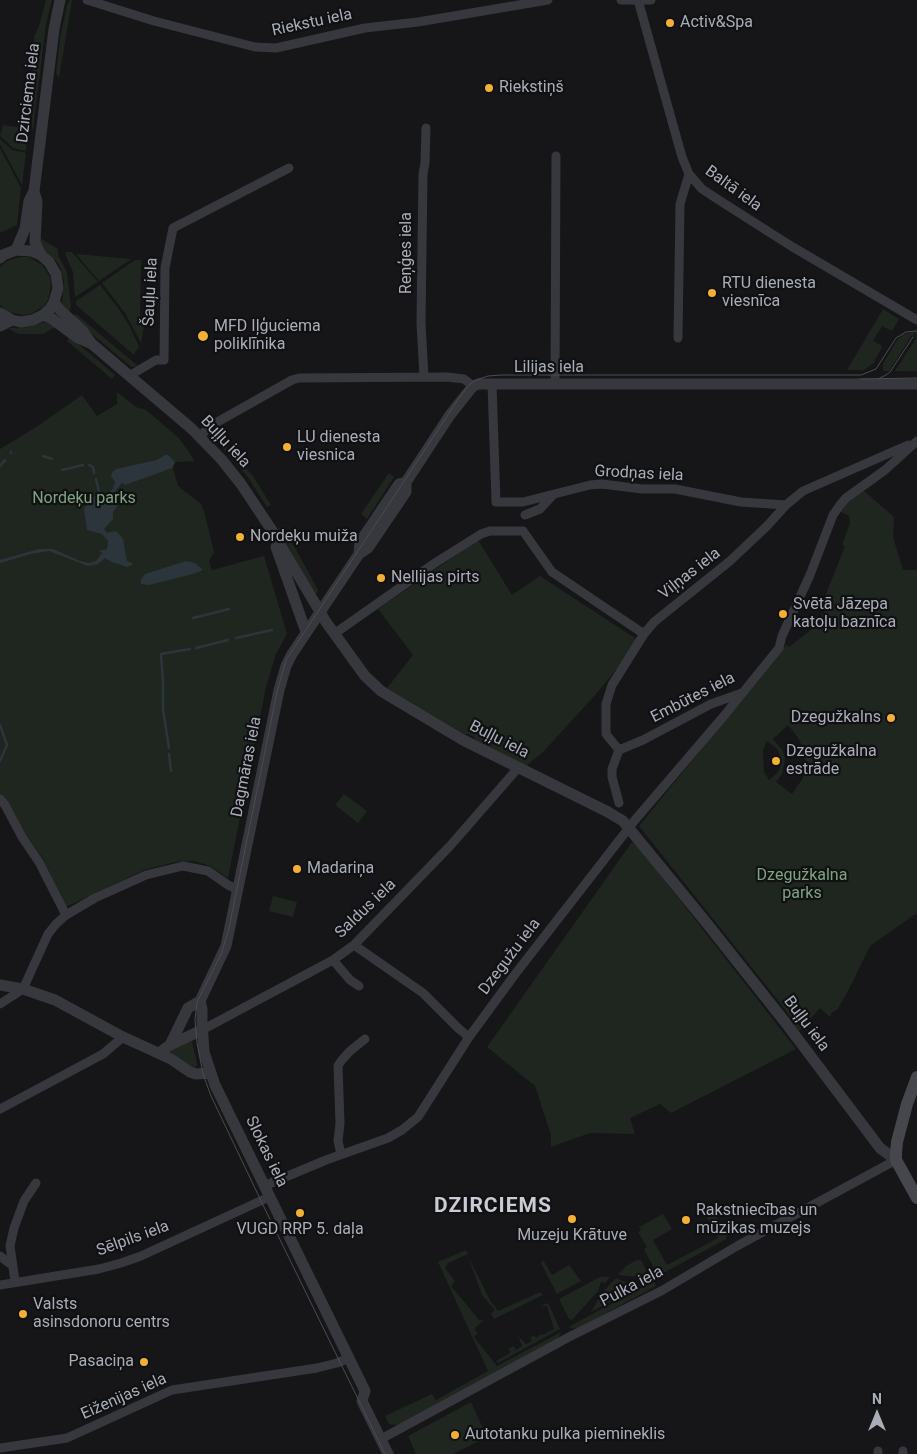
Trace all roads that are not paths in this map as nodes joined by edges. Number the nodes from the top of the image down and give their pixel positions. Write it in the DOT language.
graph roads {
  1 [pos="60,0"];
  2 [pos="88,0"];
  3 [pos="548,0"];
  4 [pos="621,0"];
  5 [pos="638,0"];
  6 [pos="651,0"];
  7 [pos="426,128"];
  8 [pos="556,156"];
  9 [pos="289,168"];
  10 [pos="689,174"];
  11 [pos="34,191"];
  12 [pos="16,250"];
  13 [pos="1,255"];
  14 [pos="41,255"];
  15 [pos="54,302"];
  16 [pos="0,313"];
  17 [pos="43,315"];
  18 [pos="12,320"];
  19 [pos="917,320"];
  20 [pos="0,326"];
  21 [pos="678,338"];
  22 [pos="92,344"];
  23 [pos="130,376"];
  24 [pos="424,377"];
  25 [pos="492,384"];
  26 [pos="555,384"];
  27 [pos="917,384"];
  28 [pos="472,386"];
  29 [pos="200,436"];
  30 [pos="915,442"];
  31 [pos="552,496"];
  32 [pos="523,502"];
  33 [pos="786,505"];
  34 [pos="524,515"];
  35 [pos="271,529"];
  36 [pos="523,531"];
  37 [pos="320,612"];
  38 [pos="306,632"];
  39 [pos="334,634"];
  40 [pos="644,634"];
  41 [pos="744,692"];
  42 [pos="619,750"];
  43 [pos="518,768"];
  44 [pos="0,799"];
  45 [pos="619,803"];
  46 [pos="629,828"];
  47 [pos="238,890"];
  48 [pos="66,915"];
  49 [pos="354,945"];
  50 [pos="333,960"];
  51 [pos="0,985"];
  52 [pos="359,986"];
  53 [pos="23,989"];
  54 [pos="200,1001"];
  55 [pos="0,1004"];
  56 [pos="202,1030"];
  57 [pos="123,1037"];
  58 [pos="469,1037"];
  59 [pos="365,1039"];
  60 [pos="170,1045"];
  61 [pos="159,1053"];
  62 [pos="211,1073"];
  63 [pos="917,1077"];
  64 [pos="0,1109"];
  65 [pos="341,1154"];
  66 [pos="896,1160"];
  67 [pos="36,1184"];
  68 [pos="267,1192"];
  69 [pos="917,1198"];
  70 [pos="0,1256"];
  71 [pos="12,1266"];
  72 [pos="15,1281"];
  73 [pos="0,1285"];
  74 [pos="349,1358"];
  75 [pos="381,1439"];
  76 [pos="0,1448"];
  77 [pos="388,1454"];
  1 -- 11 [label="street, Dzirciema iela"];
  2 -- 3 [label="street, Riekstu iela"];
  4 -- 5 [label="street"];
  5 -- 6 [label="street"];
  5 -- 10 [label="street, Baltā iela"];
  7 -- 24 [label="street, Reņģes iela"];
  8 -- 26 [label="street"];
  9 -- 23 [label="street, Šauļu iela"];
  10 -- 19 [label="street, Baltā iela"];
  10 -- 21 [label="street"];
  11 -- 12 [label="street, Dzirciema iela"];
  11 -- 14 [label="street, Dzirciema iela"];
  12 -- 13 [label="street"];
  12 -- 14 [label="street"];
  14 -- 15 [label="street"];
  15 -- 17 [label="street"];
  15 -- 22 [label="street, Buļļu iela"];
  16 -- 18 [label="street"];
  17 -- 18 [label="street"];
  17 -- 22 [label="street, Buļļu iela"];
  18 -- 20 [label="street"];
  22 -- 23 [label="street, Buļļu iela"];
  23 -- 29 [label="street, Buļļu iela"];
  24 -- 28 [label="street, Lilijas iela"];
  24 -- 29 [label="street, Lilijas iela"];
  25 -- 26 [label="street, Lilijas iela"];
  25 -- 28 [label="street, Lilijas iela"];
  25 -- 32 [label="street"];
  26 -- 27 [label="street, Lilijas iela"];
  28 -- 37 [label="street, Dagmāras iela"];
  29 -- 35 [label="street, Buļļu iela"];
  30 -- 33 [label="street, Viļņas iela"];
  30 -- 41 [label="street, Embūtes iela"];
  31 -- 32 [label="street"];
  31 -- 33 [label="street, Grodņas iela"];
  31 -- 34 [label="street, Grodņas iela"];
  32 -- 34 [label="street"];
  33 -- 40 [label="street, Viļņas iela"];
  34 -- 36 [label="street"];
  35 -- 37 [label="street, Buļļu iela"];
  35 -- 38 [label="street"];
  36 -- 39 [label="street"];
  36 -- 40 [label="street"];
  37 -- 38 [label="street, Dagmāras iela"];
  37 -- 39 [label="street, Buļļu iela"];
  38 -- 47 [label="street, Dagmāras iela"];
  39 -- 43 [label="street, Buļļu iela"];
  40 -- 42 [label="street, Viļņas iela"];
  41 -- 42 [label="street, Embūtes iela"];
  41 -- 46 [label="street, Dzegužu iela"];
  42 -- 45 [label="street"];
  43 -- 46 [label="street, Buļļu iela"];
  43 -- 49 [label="street, Saldus iela"];
  44 -- 48 [label="street"];
  46 -- 58 [label="street, Dzegužu iela"];
  46 -- 66 [label="street, Buļļu iela"];
  47 -- 48 [label="street"];
  47 -- 54 [label="street, Dagmāras iela"];
  48 -- 53 [label="street"];
  49 -- 50 [label="street, Saldus iela"];
  49 -- 58 [label="street"];
  50 -- 52 [label="street"];
  50 -- 56 [label="street, Saldus iela"];
  51 -- 53 [label="street"];
  53 -- 55 [label="street"];
  53 -- 57 [label="street"];
  54 -- 56 [label="street, Dagmāras iela"];
  54 -- 60 [label="street, Dagmāras iela"];
  56 -- 60 [label="street"];
  56 -- 62 [label="street, Dagmāras iela"];
  57 -- 61 [label="street"];
  57 -- 64 [label="street"];
  58 -- 65 [label="street, Dzegužu iela"];
  59 -- 65 [label="street"];
  60 -- 61 [label="street, Dagmāras iela"];
  61 -- 62 [label="street"];
  62 -- 68 [label="street, Slokas iela"];
  63 -- 66 [label="main road"];
  65 -- 68 [label="street, Dzegužu iela"];
  66 -- 69 [label="main road"];
  66 -- 75 [label="street, Pulka iela"];
  67 -- 71 [label="street"];
  68 -- 72 [label="street, Sēlpils iela"];
  68 -- 74 [label="street, Slokas iela"];
  70 -- 71 [label="street"];
  71 -- 72 [label="street"];
  72 -- 73 [label="street, Sēlpils iela"];
  74 -- 75 [label="street, Slokas iela"];
  74 -- 76 [label="street, Eiženijas iela"];
  75 -- 77 [label="street, Slokas iela"];
}
